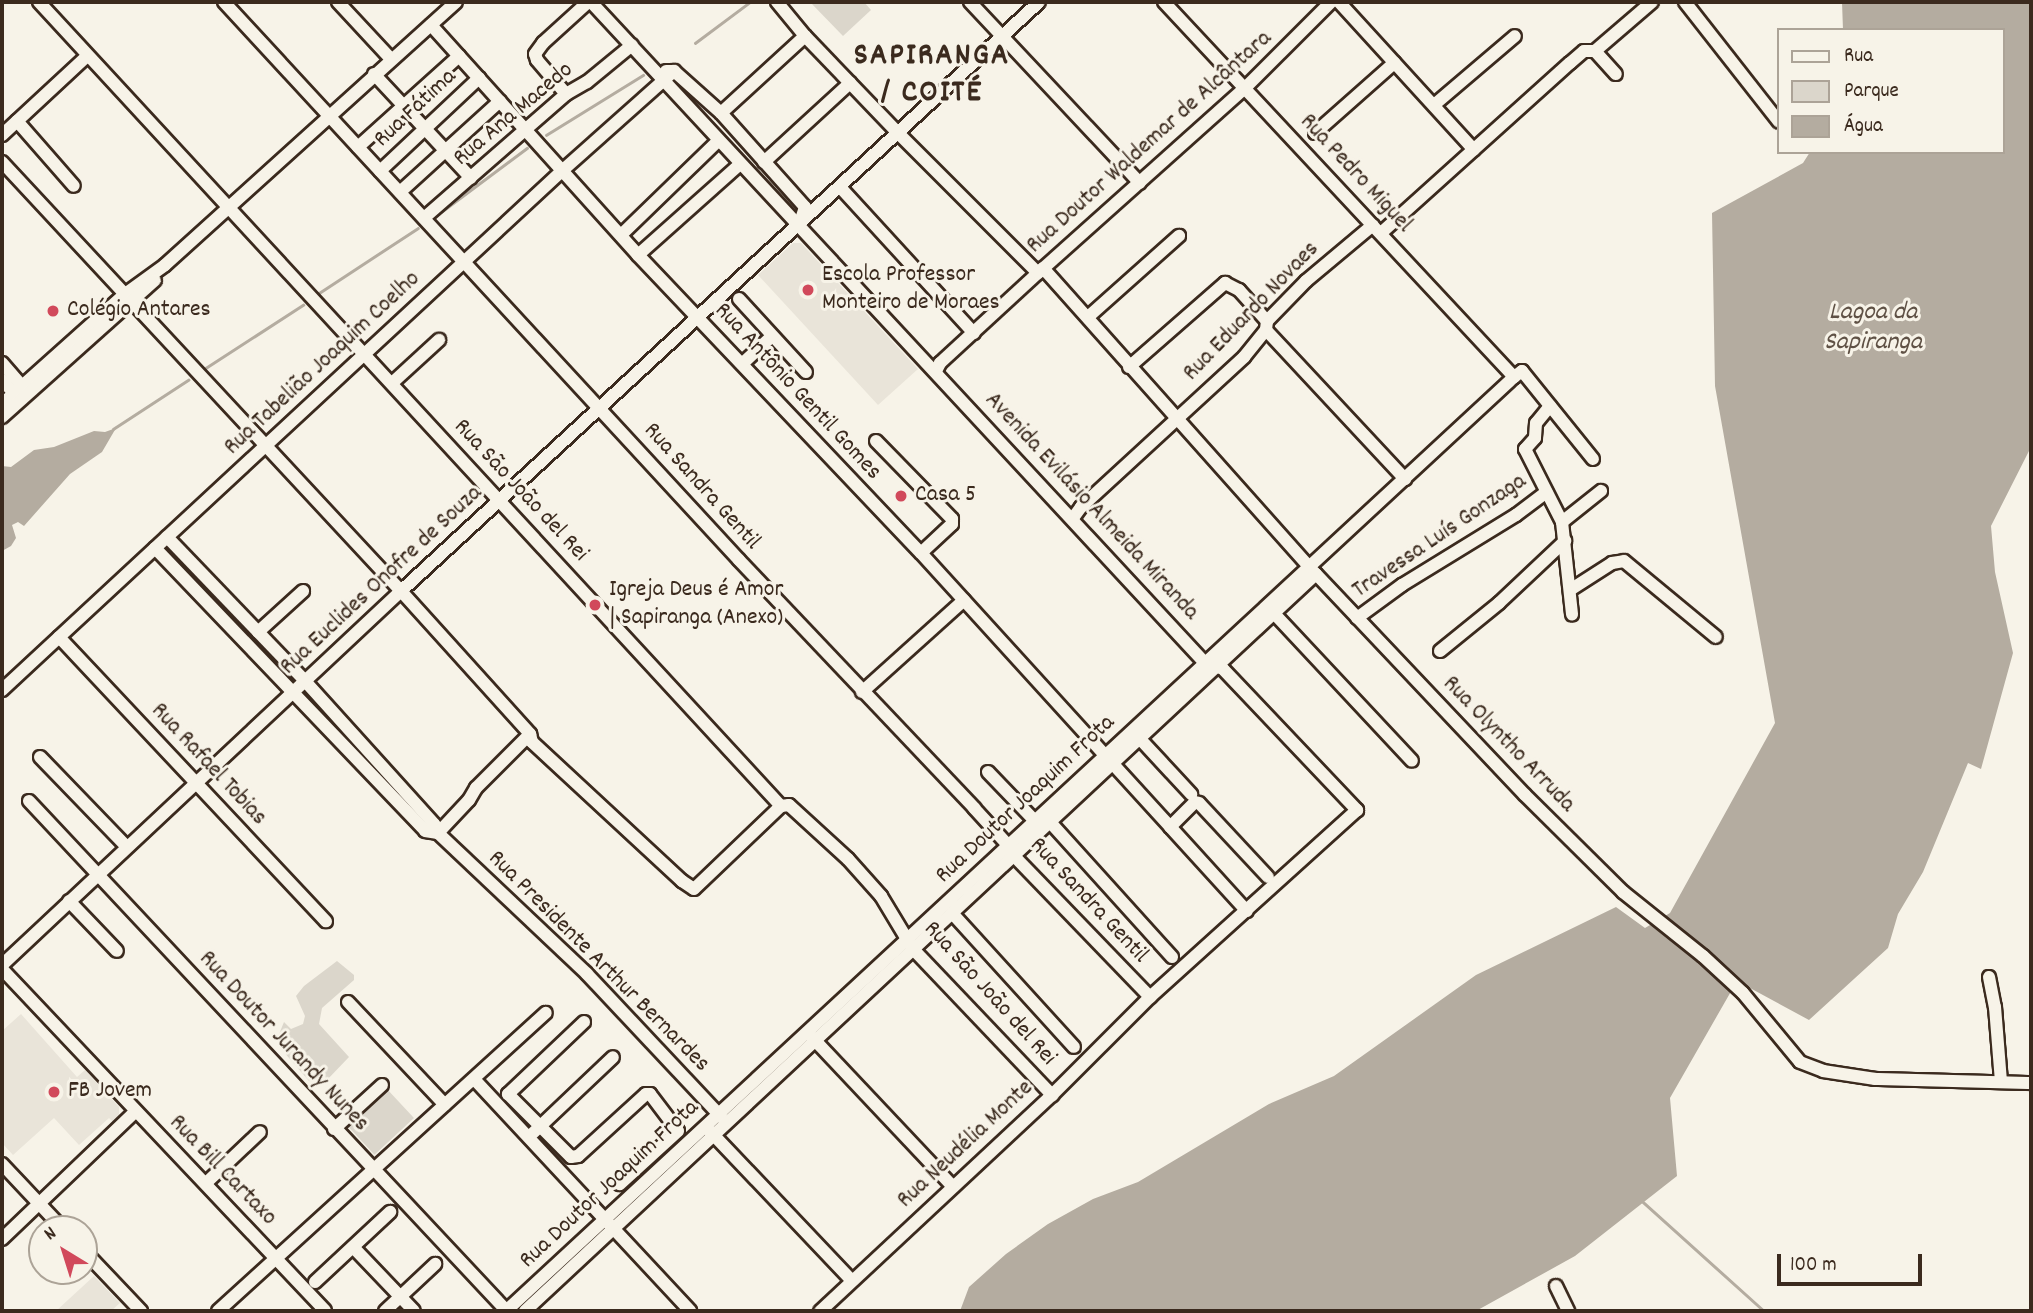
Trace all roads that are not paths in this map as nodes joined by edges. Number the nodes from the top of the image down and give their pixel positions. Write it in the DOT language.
graph roads {
  1 [pos="39,2"];
  2 [pos="224,2"];
  3 [pos="338,2"];
  4 [pos="456,2"];
  5 [pos="589,2"];
  6 [pos="777,2"];
  7 [pos="970,2"];
  8 [pos="1039,2"];
  9 [pos="1164,2"];
  10 [pos="1331,2"];
  11 [pos="1339,2"];
  12 [pos="1652,2"];
  13 [pos="1685,2"];
  14 [pos="431,25"];
  15 [pos="805,36"];
  16 [pos="1515,36"];
  17 [pos="1003,37"];
  18 [pos="632,46"];
  19 [pos="1595,51"];
  20 [pos="87,55"];
  21 [pos="459,56"];
  22 [pos="391,59"];
  23 [pos="649,62"];
  24 [pos="1394,63"];
  25 [pos="674,71"];
  26 [pos="374,74"];
  27 [pos="1616,74"];
  28 [pos="480,78"];
  29 [pos="662,81"];
  30 [pos="850,83"];
  31 [pos="1246,88"];
  32 [pos="566,93"];
  33 [pos="500,101"];
  34 [pos="1434,105"];
  35 [pos="404,106"];
  36 [pos="720,113"];
  37 [pos="329,114"];
  38 [pos="1777,115"];
  39 [pos="17,121"];
  40 [pos="425,129"];
  41 [pos="528,129"];
  42 [pos="897,132"];
  43 [pos="1315,133"];
  44 [pos="2,135"];
  45 [pos="718,141"];
  46 [pos="358,147"];
  47 [pos="445,150"];
  48 [pos="1474,150"];
  49 [pos="2,162"];
  50 [pos="764,162"];
  51 [pos="740,164"];
  52 [pos="563,170"];
  53 [pos="380,171"];
  54 [pos="471,178"];
  55 [pos="1140,183"];
  56 [pos="74,186"];
  57 [pos="839,187"];
  58 [pos="400,192"];
  59 [pos="228,209"];
  60 [pos="424,218"];
  61 [pos="799,225"];
  62 [pos="1377,229"];
  63 [pos="621,235"];
  64 [pos="1179,236"];
  65 [pos="638,255"];
  66 [pos="465,262"];
  67 [pos="1041,271"];
  68 [pos="128,298"];
  69 [pos="739,299"];
  70 [pos="1088,317"];
  71 [pos="698,318"];
  72 [pos="1266,326"];
  73 [pos="974,333"];
  74 [pos="772,336"];
  75 [pos="439,340"];
  76 [pos="365,354"];
  77 [pos="2,363"];
  78 [pos="742,364"];
  79 [pos="1129,368"];
  80 [pos="936,371"];
  81 [pos="806,372"];
  82 [pos="1514,377"];
  83 [pos="2,380"];
  84 [pos="392,383"];
  85 [pos="21,392"];
  86 [pos="2,404"];
  87 [pos="1550,406"];
  88 [pos="601,408"];
  89 [pos="2,416"];
  90 [pos="1174,419"];
  91 [pos="876,441"];
  92 [pos="264,446"];
  93 [pos="1593,459"];
  94 [pos="1405,479"];
  95 [pos="1601,491"];
  96 [pos="1546,492"];
  97 [pos="500,500"];
  98 [pos="1073,518"];
  99 [pos="1562,522"];
  100 [pos="167,537"];
  101 [pos="1565,541"];
  102 [pos="156,548"];
  103 [pos="921,553"];
  104 [pos="1313,570"];
  105 [pos="1570,590"];
  106 [pos="303,591"];
  107 [pos="401,591"];
  108 [pos="964,600"];
  109 [pos="1270,609"];
  110 [pos="1572,614"];
  111 [pos="1357,618"];
  112 [pos="258,632"];
  113 [pos="59,637"];
  114 [pos="1716,637"];
  115 [pos="1440,651"];
  116 [pos="1210,665"];
  117 [pos="305,681"];
  118 [pos="2,690"];
  119 [pos="293,692"];
  120 [pos="862,692"];
  121 [pos="530,734"];
  122 [pos="1141,740"];
  123 [pos="40,757"];
  124 [pos="1110,760"];
  125 [pos="1412,761"];
  126 [pos="988,772"];
  127 [pos="196,782"];
  128 [pos="1191,794"];
  129 [pos="29,801"];
  130 [pos="781,806"];
  131 [pos="1356,810"];
  132 [pos="1034,820"];
  133 [pos="1050,822"];
  134 [pos="1170,827"];
  135 [pos="438,833"];
  136 [pos="127,847"];
  137 [pos="1010,850"];
  138 [pos="98,875"];
  139 [pos="1268,877"];
  140 [pos="69,901"];
  141 [pos="1247,911"];
  142 [pos="952,913"];
  143 [pos="326,921"];
  144 [pos="911,943"];
  145 [pos="117,951"];
  146 [pos="1172,957"];
  147 [pos="2,967"];
  148 [pos="1989,977"];
  149 [pos="1150,998"];
  150 [pos="348,1002"];
  151 [pos="546,1013"];
  152 [pos="584,1022"];
  153 [pos="810,1036"];
  154 [pos="1074,1046"];
  155 [pos="613,1057"];
  156 [pos="474,1079"];
  157 [pos="2001,1082"];
  158 [pos="2031,1083"];
  159 [pos="382,1085"];
  160 [pos="1052,1095"];
  161 [pos="444,1105"];
  162 [pos="136,1111"];
  163 [pos="722,1118"];
  164 [pos="539,1128"];
  165 [pos="334,1129"];
  166 [pos="709,1129"];
  167 [pos="260,1132"];
  168 [pos="528,1138"];
  169 [pos="2,1164"];
  170 [pos="372,1168"];
  171 [pos="206,1182"];
  172 [pos="620,1184"];
  173 [pos="952,1186"];
  174 [pos="40,1204"];
  175 [pos="390,1212"];
  176 [pos="50,1215"];
  177 [pos="608,1224"];
  178 [pos="2,1239"];
  179 [pos="353,1247"];
  180 [pos="277,1259"];
  181 [pos="435,1264"];
  182 [pos="98,1266"];
  183 [pos="852,1281"];
  184 [pos="316,1282"];
  185 [pos="1556,1286"];
  186 [pos="401,1297"];
  187 [pos="141,1311"];
  188 [pos="218,1311"];
  189 [pos="326,1311"];
  190 [pos="385,1311"];
  191 [pos="414,1311"];
  192 [pos="506,1311"];
  193 [pos="526,1311"];
  194 [pos="690,1311"];
  195 [pos="820,1311"];
  196 [pos="1568,1311"];
  1 -- 20 [label="street, Rua São João del Rei"];
  2 -- 37 [label="street, Rua Sandra Gentil"];
  3 -- 22 [label="street"];
  4 -- 14 [label="street"];
  5 -- 18 [label="street, Avenida Evilásio Almeida Miranda"];
  5 -- 32 [label="street"];
  6 -- 15 [label="street, Rua Olyntho Arruda"];
  7 -- 17 [label="street"];
  8 -- 17 [label="street, Rua Euclides Onofre de Souza"];
  9 -- 31 [label="street, Rua Pedro Miguel"];
  10 -- 31 [label="street, Rua Doutor Waldemar de Alcântara"];
  11 -- 24 [label="street"];
  12 -- 19 [label="street, Rua Eduardo Novaes"];
  13 -- 38 [label="street"];
  14 -- 21 [label="street, Rua Antônio Gentil Gomes"];
  14 -- 22 [label="street"];
  15 -- 30 [label="street, Rua Olyntho Arruda"];
  15 -- 36 [label="street"];
  16 -- 34 [label="street"];
  17 -- 42 [label="street, Rua Euclides Onofre de Souza"];
  17 -- 55 [label="street"];
  18 -- 23 [label="street, Avenida Evilásio Almeida Miranda"];
  18 -- 32 [label="street, Rua Ana Macedo"];
  19 -- 27 [label="street"];
  19 -- 48 [label="street, Rua Eduardo Novaes"];
  20 -- 39 [label="street"];
  20 -- 59 [label="street, Rua São João del Rei"];
  21 -- 28 [label="street, Rua Antônio Gentil Gomes"];
  21 -- 35 [label="street"];
  22 -- 26 [label="street"];
  23 -- 25 [label="street, Avenida Evilásio Almeida Miranda"];
  23 -- 29 [label="street, Avenida Evilásio Almeida Miranda"];
  24 -- 34 [label="street"];
  24 -- 43 [label="street"];
  25 -- 29 [label="street, Rua Tabelião Joaquim Coelho"];
  25 -- 36 [label="street, Avenida Evilásio Almeida Miranda"];
  26 -- 35 [label="street"];
  26 -- 37 [label="street"];
  28 -- 33 [label="street, Rua Antônio Gentil Gomes"];
  28 -- 40 [label="street, Rua Fátima"];
  29 -- 45 [label="street, Avenida Evilásio Almeida Miranda"];
  29 -- 52 [label="street, Rua Tabelião Joaquim Coelho"];
  30 -- 42 [label="street, Rua Olyntho Arruda"];
  30 -- 50 [label="street"];
  31 -- 55 [label="street, Rua Doutor Waldemar de Alcântara"];
  31 -- 62 [label="street, Rua Pedro Miguel"];
  32 -- 41 [label="street, Rua Ana Macedo"];
  33 -- 41 [label="street, Rua Antônio Gentil Gomes"];
  33 -- 47 [label="street"];
  34 -- 48 [label="street"];
  35 -- 40 [label="street"];
  35 -- 46 [label="street"];
  36 -- 50 [label="street, Avenida Evilásio Almeida Miranda"];
  37 -- 46 [label="street, Rua Sandra Gentil"];
  37 -- 59 [label="street"];
  39 -- 44 [label="street"];
  39 -- 56 [label="street"];
  40 -- 47 [label="street"];
  40 -- 53 [label="street, Rua Fátima"];
  41 -- 52 [label="street, Rua Antônio Gentil Gomes"];
  41 -- 54 [label="street, Rua Ana Macedo"];
  42 -- 57 [label="street, Rua Euclides Onofre de Souza"];
  42 -- 67 [label="street, Rua Olyntho Arruda"];
  45 -- 51 [label="street, Avenida Evilásio Almeida Miranda"];
  45 -- 63 [label="street"];
  46 -- 53 [label="street, Rua Sandra Gentil"];
  47 -- 54 [label="street"];
  47 -- 58 [label="street"];
  48 -- 62 [label="street, Rua Eduardo Novaes"];
  49 -- 68 [label="street"];
  50 -- 61 [label="street, Avenida Evilásio Almeida Miranda"];
  51 -- 61 [label="street, Avenida Evilásio Almeida Miranda"];
  51 -- 65 [label="street"];
  52 -- 63 [label="street, Rua Antônio Gentil Gomes"];
  52 -- 66 [label="street, Rua Tabelião Joaquim Coelho"];
  53 -- 58 [label="street, Rua Sandra Gentil"];
  54 -- 60 [label="street, Rua Ana Macedo"];
  55 -- 67 [label="street, Rua Doutor Waldemar de Alcântara"];
  57 -- 61 [label="street, Rua Euclides Onofre de Souza"];
  57 -- 73 [label="street"];
  58 -- 60 [label="street, Rua Sandra Gentil"];
  59 -- 68 [label="street"];
  59 -- 76 [label="street, Rua São João del Rei"];
  60 -- 66 [label="street, Rua Sandra Gentil"];
  61 -- 71 [label="street, Rua Euclides Onofre de Souza"];
  61 -- 80 [label="street, Avenida Evilásio Almeida Miranda"];
  62 -- 72 [label="street, Rua Eduardo Novaes"];
  62 -- 82 [label="street, Rua Pedro Miguel"];
  63 -- 65 [label="street, Rua Antônio Gentil Gomes"];
  64 -- 70 [label="street"];
  65 -- 71 [label="street, Rua Antônio Gentil Gomes"];
  66 -- 76 [label="street, Rua Tabelião Joaquim Coelho"];
  66 -- 88 [label="street, Rua Sandra Gentil"];
  67 -- 70 [label="street, Rua Olyntho Arruda"];
  67 -- 73 [label="street, Rua Doutor Waldemar de Alcântara"];
  68 -- 85 [label="street"];
  68 -- 92 [label="street"];
  69 -- 74 [label="street"];
  70 -- 79 [label="street, Rua Olyntho Arruda"];
  71 -- 78 [label="street, Rua Antônio Gentil Gomes"];
  71 -- 88 [label="street, Rua Euclides Onofre de Souza"];
  72 -- 79 [label="street"];
  72 -- 90 [label="street, Rua Eduardo Novaes"];
  72 -- 94 [label="street"];
  73 -- 80 [label="street, Rua Doutor Waldemar de Alcântara"];
  74 -- 78 [label="street"];
  74 -- 81 [label="street"];
  75 -- 84 [label="street"];
  76 -- 84 [label="street, Rua São João del Rei"];
  76 -- 92 [label="street, Rua Tabelião Joaquim Coelho"];
  77 -- 85 [label="street"];
  78 -- 103 [label="street, Rua Antônio Gentil Gomes"];
  79 -- 90 [label="street, Rua Olyntho Arruda"];
  80 -- 98 [label="street, Avenida Evilásio Almeida Miranda"];
  82 -- 87 [label="street, Rua Pedro Miguel"];
  82 -- 94 [label="street, Rua Doutor Joaquim Frota"];
  83 -- 85 [label="street"];
  84 -- 97 [label="street, Rua São João del Rei"];
  85 -- 86 [label="street"];
  85 -- 89 [label="street"];
  87 -- 93 [label="street"];
  87 -- 96 [label="street"];
  88 -- 97 [label="street, Rua Euclides Onofre de Souza"];
  88 -- 120 [label="street, Rua Sandra Gentil"];
  90 -- 98 [label="street, Rua Eduardo Novaes"];
  90 -- 104 [label="street, Rua Olyntho Arruda"];
  91 -- 103 [label="street"];
  92 -- 100 [label="street, Rua Tabelião Joaquim Coelho"];
  92 -- 107 [label="street"];
  94 -- 104 [label="street, Rua Doutor Joaquim Frota"];
  95 -- 99 [label="street"];
  96 -- 99 [label="street"];
  96 -- 111 [label="street, Travessa Luís Gonzaga"];
  97 -- 107 [label="street, Rua Euclides Onofre de Souza"];
  97 -- 130 [label="street, Rua São João del Rei"];
  98 -- 116 [label="street, Avenida Evilásio Almeida Miranda"];
  99 -- 101 [label="street"];
  100 -- 102 [label="street, Rua Tabelião Joaquim Coelho"];
  100 -- 112 [label="street, Rua Presidente Arthur Bernardes"];
  101 -- 105 [label="street"];
  101 -- 115 [label="street"];
  102 -- 113 [label="street, Rua Tabelião Joaquim Coelho"];
  102 -- 119 [label="street, Rua Presidente Arthur Bernardes"];
  103 -- 108 [label="street, Rua Antônio Gentil Gomes"];
  104 -- 109 [label="street, Rua Doutor Joaquim Frota"];
  104 -- 111 [label="street, Rua Olyntho Arruda"];
  105 -- 110 [label="street"];
  105 -- 114 [label="street"];
  106 -- 112 [label="street"];
  107 -- 117 [label="street, Rua Euclides Onofre de Souza"];
  107 -- 121 [label="street"];
  108 -- 120 [label="street"];
  108 -- 124 [label="street, Rua Antônio Gentil Gomes"];
  109 -- 116 [label="street, Rua Doutor Joaquim Frota"];
  109 -- 125 [label="street"];
  111 -- 157 [label="street, Rua Olyntho Arruda"];
  112 -- 117 [label="street, Rua Presidente Arthur Bernardes"];
  113 -- 118 [label="street, Rua Tabelião Joaquim Coelho"];
  113 -- 127 [label="street, Rua Rafael Tobias"];
  116 -- 122 [label="street, Rua Doutor Joaquim Frota"];
  116 -- 124 [label="street, Rua Doutor Joaquim Frota"];
  116 -- 131 [label="street, Avenida Evilásio Almeida Miranda"];
  117 -- 119 [label="street, Rua Euclides Onofre de Souza"];
  117 -- 135 [label="street, Rua Presidente Arthur Bernardes"];
  119 -- 127 [label="street, Rua Euclides Onofre de Souza"];
  119 -- 135 [label="street, Rua Presidente Arthur Bernardes"];
  120 -- 137 [label="street, Rua Sandra Gentil"];
  121 -- 130 [label="street"];
  121 -- 135 [label="street"];
  122 -- 124 [label="street, Rua Doutor Joaquim Frota"];
  122 -- 128 [label="street"];
  123 -- 136 [label="street"];
  124 -- 132 [label="street, Rua Doutor Joaquim Frota"];
  124 -- 133 [label="street, Rua Doutor Joaquim Frota"];
  124 -- 134 [label="street, Rua Antônio Gentil Gomes"];
  126 -- 132 [label="street"];
  127 -- 136 [label="street, Rua Euclides Onofre de Souza"];
  127 -- 143 [label="street, Rua Rafael Tobias"];
  129 -- 138 [label="street, Rua Doutor Jurandy Nunes"];
  130 -- 144 [label="street, Rua São João del Rei"];
  131 -- 141 [label="street, Rua Neudélia Monte"];
  132 -- 137 [label="street, Rua Doutor Joaquim Frota"];
  133 -- 137 [label="street, Rua Doutor Joaquim Frota"];
  133 -- 146 [label="street"];
  134 -- 139 [label="street"];
  134 -- 141 [label="street, Rua Antônio Gentil Gomes"];
  135 -- 163 [label="street, Rua Presidente Arthur Bernardes"];
  136 -- 138 [label="street, Rua Euclides Onofre de Souza"];
  137 -- 142 [label="street, Rua Doutor Joaquim Frota"];
  137 -- 144 [label="street, Rua Doutor Joaquim Frota"];
  137 -- 149 [label="street, Rua Sandra Gentil"];
  138 -- 140 [label="street, Rua Euclides Onofre de Souza"];
  138 -- 165 [label="street, Rua Doutor Jurandy Nunes"];
  140 -- 145 [label="street"];
  140 -- 147 [label="street, Rua Euclides Onofre de Souza"];
  141 -- 149 [label="street, Rua Neudélia Monte"];
  142 -- 144 [label="street, Rua Doutor Joaquim Frota"];
  142 -- 154 [label="street"];
  144 -- 153 [label="street, Rua Doutor Joaquim Frota"];
  144 -- 160 [label="street, Rua São João del Rei"];
  147 -- 162 [label="street, Rua Bill Cartaxo"];
  148 -- 157 [label="street"];
  149 -- 160 [label="street, Rua Neudélia Monte"];
  150 -- 161 [label="street"];
  151 -- 156 [label="street"];
  152 -- 164 [label="street"];
  153 -- 163 [label="street, Rua Doutor Joaquim Frota"];
  153 -- 173 [label="street"];
  155 -- 164 [label="street"];
  156 -- 161 [label="street"];
  156 -- 168 [label="street"];
  157 -- 158 [label="street, Rua Olyntho Arruda"];
  159 -- 165 [label="street"];
  160 -- 173 [label="street, Rua Neudélia Monte"];
  161 -- 170 [label="street"];
  162 -- 171 [label="street, Rua Bill Cartaxo"];
  162 -- 174 [label="street"];
  163 -- 166 [label="street, Rua Doutor Joaquim Frota"];
  164 -- 168 [label="street"];
  164 -- 172 [label="street"];
  165 -- 170 [label="street, Rua Doutor Jurandy Nunes"];
  166 -- 177 [label="street, Rua Doutor Joaquim Frota"];
  166 -- 183 [label="street"];
  167 -- 171 [label="street"];
  168 -- 177 [label="street"];
  169 -- 174 [label="street"];
  170 -- 180 [label="street"];
  170 -- 192 [label="street, Rua Doutor Jurandy Nunes"];
  171 -- 180 [label="street, Rua Bill Cartaxo"];
  173 -- 183 [label="street, Rua Neudélia Monte"];
  174 -- 176 [label="street"];
  174 -- 178 [label="street"];
  175 -- 179 [label="street"];
  177 -- 192 [label="street, Rua Doutor Joaquim Frota"];
  177 -- 193 [label="street, Rua Doutor Joaquim Frota"];
  177 -- 194 [label="street"];
  179 -- 184 [label="street"];
  179 -- 186 [label="street"];
  180 -- 188 [label="street"];
  180 -- 189 [label="street, Rua Bill Cartaxo"];
  181 -- 186 [label="street"];
  182 -- 187 [label="street"];
  183 -- 195 [label="street, Rua Neudélia Monte"];
  185 -- 196 [label="street"];
  186 -- 190 [label="street"];
  186 -- 191 [label="street"];
}
